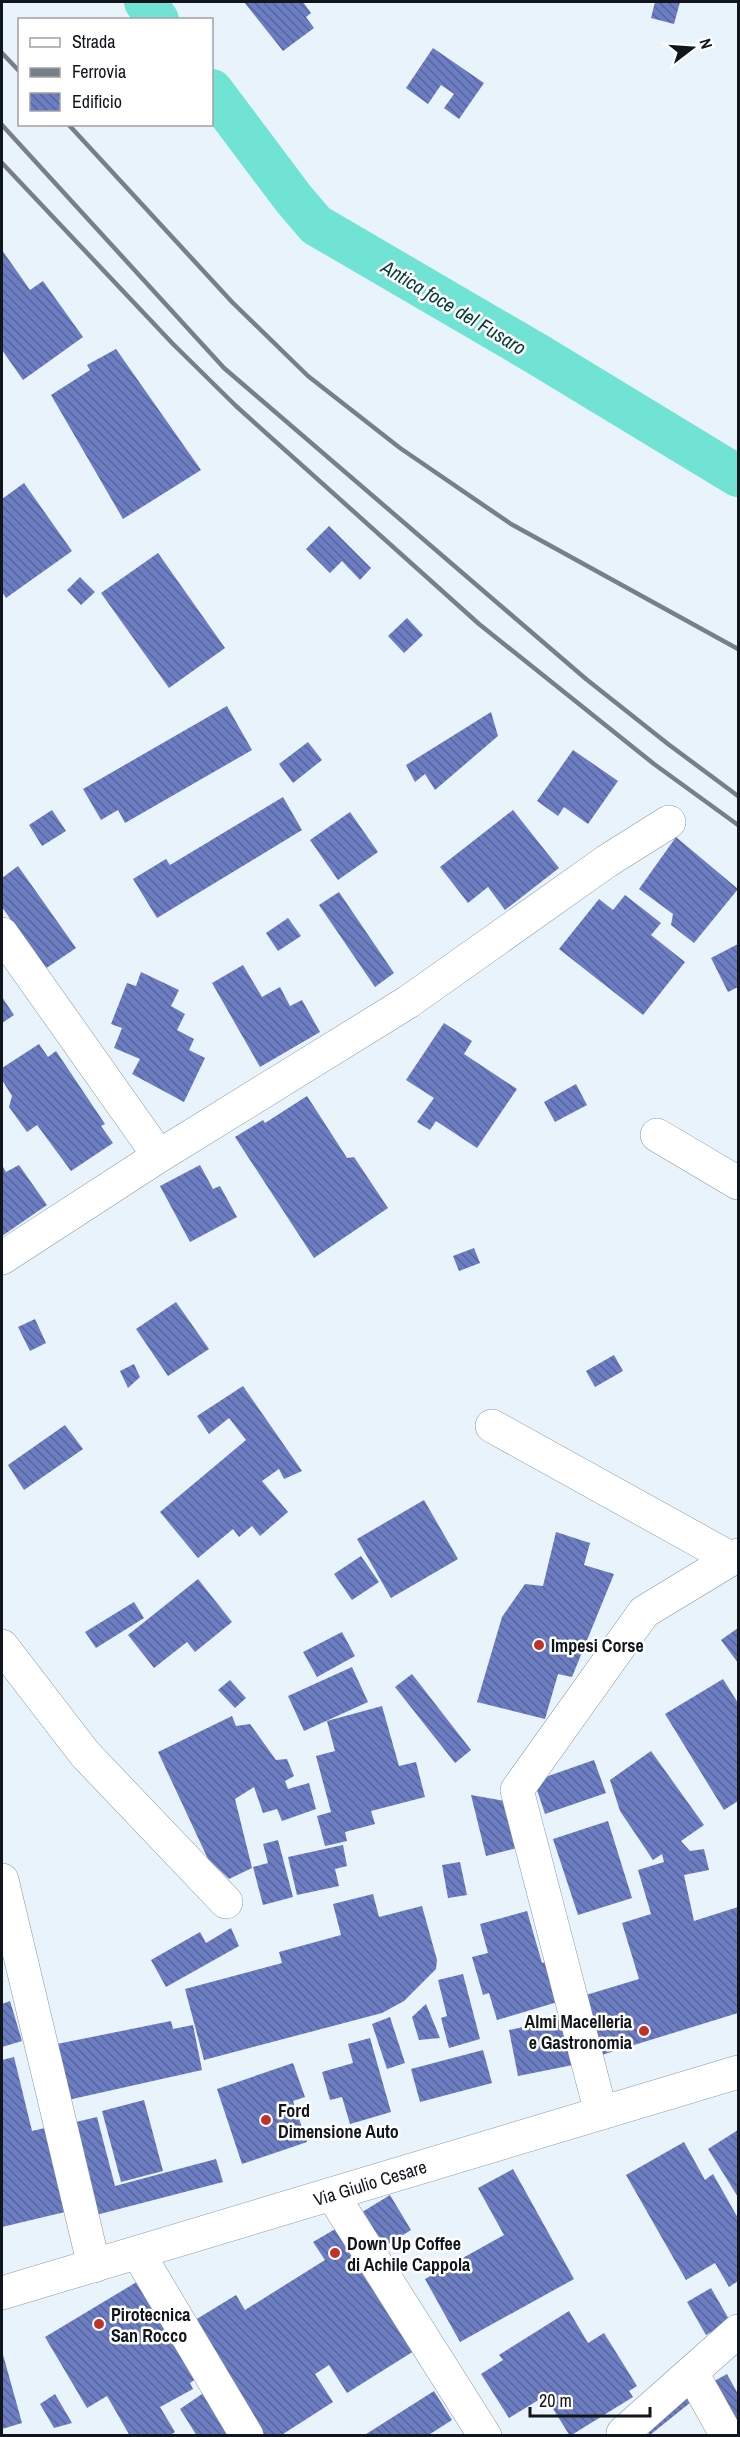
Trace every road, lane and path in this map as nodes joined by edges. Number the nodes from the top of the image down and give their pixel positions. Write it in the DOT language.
graph roads {
  1 [pos="669,822"];
  2 [pos="2,934"];
  3 [pos="657,1135"];
  4 [pos="159,1156"];
  5 [pos="738,1183"];
  6 [pos="2,1258"];
  7 [pos="492,1426"];
  8 [pos="735,1557"];
  9 [pos="2,1646"];
  10 [pos="2,1880"];
  11 [pos="226,1902"];
  12 [pos="738,2072"];
  13 [pos="601,2113"];
  14 [pos="332,2194"];
  15 [pos="138,2253"];
  16 [pos="94,2266"];
  17 [pos="2,2293"];
  18 [pos="738,2331"];
  19 [pos="692,2373"];
  20 [pos="247,2436"];
  21 [pos="485,2436"];
  22 [pos="624,2436"];
  23 [pos="727,2436"];
  1 -- 4 [label="street"];
  2 -- 4 [label="street"];
  3 -- 5 [label="street"];
  4 -- 6 [label="street"];
  7 -- 8 [label="street"];
  8 -- 13 [label="street"];
  9 -- 11 [label="street"];
  10 -- 16 [label="street"];
  12 -- 13 [label="street, Via Giulio Cesare"];
  13 -- 14 [label="street, Via Giulio Cesare"];
  14 -- 15 [label="street, Via Giulio Cesare"];
  14 -- 21 [label="street"];
  15 -- 16 [label="street, Via Giulio Cesare"];
  15 -- 20 [label="street"];
  16 -- 17 [label="street, Via Giulio Cesare"];
  18 -- 19 [label="street"];
  19 -- 22 [label="street"];
  19 -- 23 [label="street"];
}
